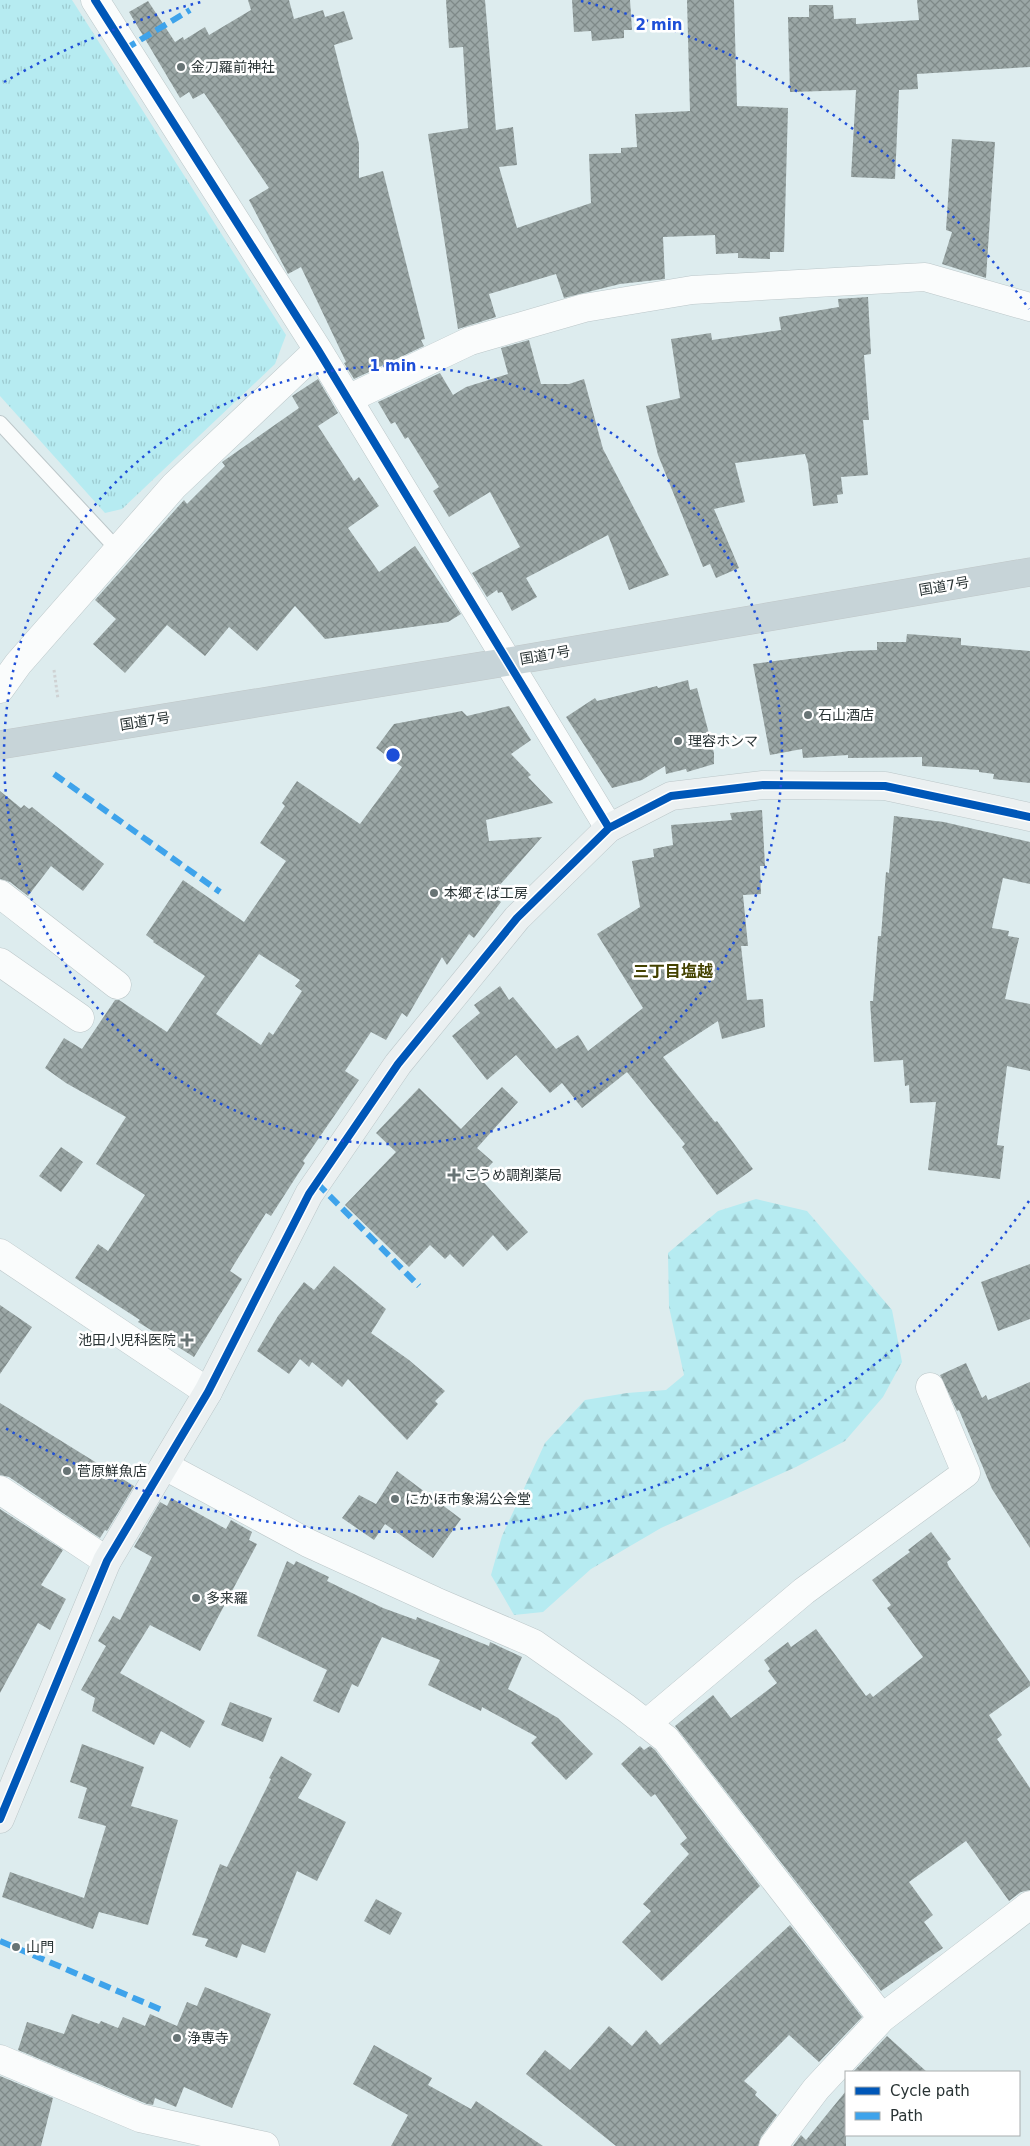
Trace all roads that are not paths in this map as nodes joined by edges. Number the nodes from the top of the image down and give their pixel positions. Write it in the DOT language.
graph roads {
  1 [pos="95,0"];
  2 [pos="1030,307"];
  3 [pos="318,350"];
  4 [pos="348,399"];
  5 [pos="0,423"];
  6 [pos="118,550"];
  7 [pos="1030,572"];
  8 [pos="506,662"];
  9 [pos="0,689"];
  10 [pos="0,745"];
  11 [pos="1030,817"];
  12 [pos="609,828"];
  13 [pos="0,894"];
  14 [pos="0,962"];
  15 [pos="118,985"];
  16 [pos="80,1018"];
  17 [pos="0,1253"];
  18 [pos="930,1388"];
  19 [pos="208,1392"];
  20 [pos="165,1466"];
  21 [pos="0,1490"];
  22 [pos="107,1561"];
  23 [pos="646,1724"];
  24 [pos="0,1819"];
  25 [pos="1030,1905"];
  26 [pos="882,2018"];
  27 [pos="0,2059"];
  28 [pos="265,2146"];
  29 [pos="773,2146"];
  1 -- 3 [label="street"];
  2 -- 4 [label="street"];
  3 -- 4 [label="street"];
  3 -- 6 [label="street"];
  4 -- 8 [label="street"];
  5 -- 6 [label="lane"];
  6 -- 9 [label="street"];
  7 -- 8 [label="highway, 国道7号"];
  8 -- 10 [label="highway, 国道7号"];
  8 -- 12 [label="street"];
  11 -- 12 [label="street"];
  12 -- 19 [label="street"];
  13 -- 15 [label="street"];
  14 -- 16 [label="street"];
  17 -- 19 [label="street"];
  18 -- 23 [label="street"];
  19 -- 20 [label="street"];
  20 -- 22 [label="street"];
  20 -- 23 [label="street"];
  21 -- 22 [label="street"];
  22 -- 24 [label="street"];
  23 -- 26 [label="street"];
  25 -- 26 [label="street"];
  26 -- 29 [label="street"];
  27 -- 28 [label="street"];
}
